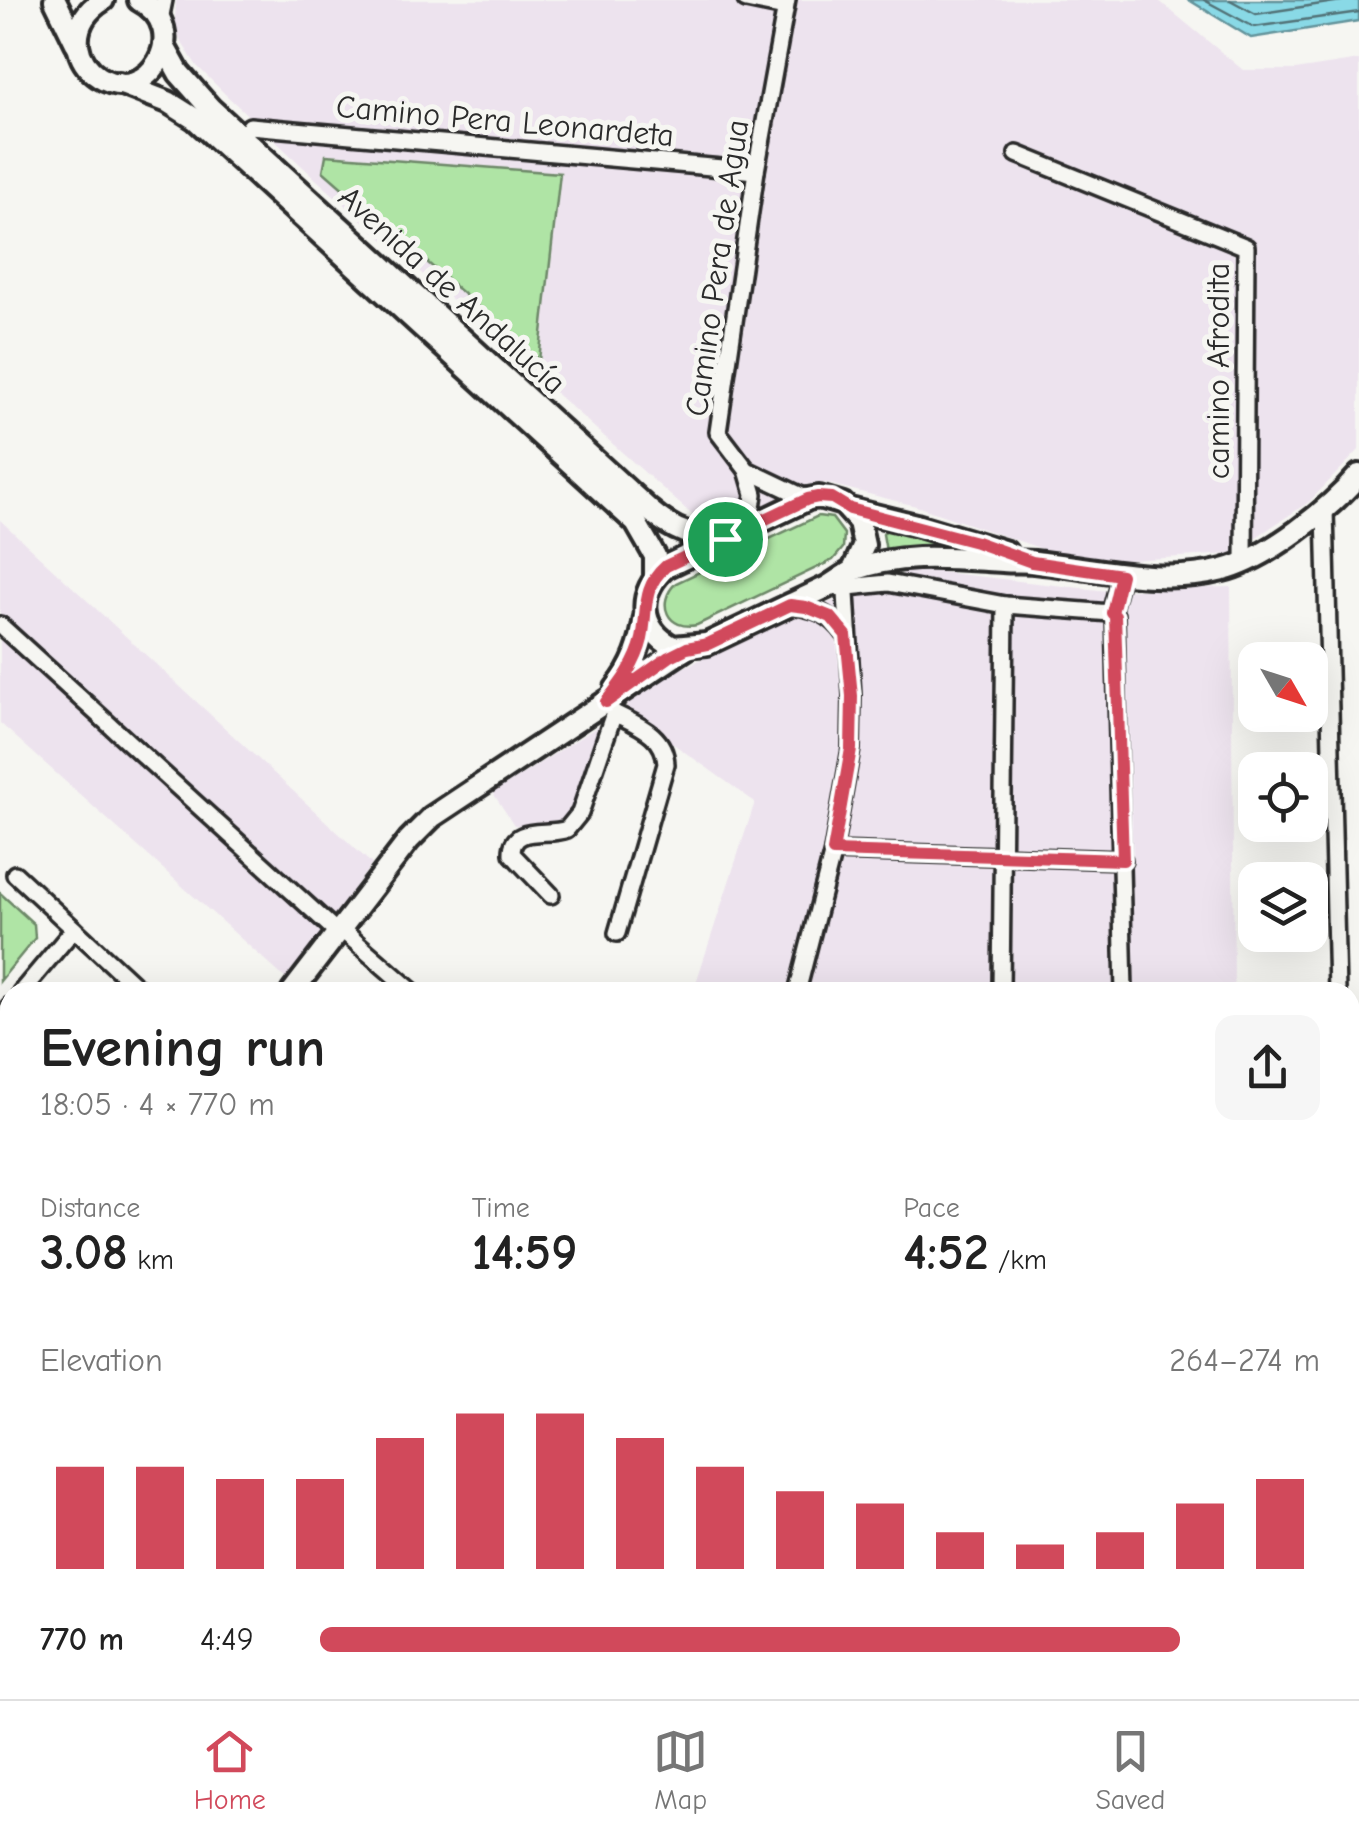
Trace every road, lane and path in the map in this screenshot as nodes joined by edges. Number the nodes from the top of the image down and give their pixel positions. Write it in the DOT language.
graph roads {
  1 [pos="54,0"];
  2 [pos="103,0"];
  3 [pos="139,0"];
  4 [pos="746,0"];
  5 [pos="786,4"];
  6 [pos="162,10"];
  7 [pos="164,46"];
  8 [pos="79,51"];
  9 [pos="119,83"];
  10 [pos="250,126"];
  11 [pos="1017,154"];
  12 [pos="756,170"];
  13 [pos="748,470"];
  14 [pos="1359,474"];
  15 [pos="808,499"];
  16 [pos="850,509"];
  17 [pos="1325,510"];
  18 [pos="749,528"];
  19 [pos="725,539"];
  20 [pos="1032,562"];
  21 [pos="1244,563"];
  22 [pos="850,574"];
  23 [pos="1121,575"];
  24 [pos="655,576"];
  25 [pos="888,582"];
  26 [pos="790,605"];
  27 [pos="1005,605"];
  28 [pos="1112,613"];
  29 [pos="645,616"];
  30 [pos="0,625"];
  31 [pos="846,635"];
  32 [pos="687,648"];
  33 [pos="610,707"];
  34 [pos="833,851"];
  35 [pos="1001,854"];
  36 [pos="1123,860"];
  37 [pos="15,874"];
  38 [pos="551,895"];
  39 [pos="74,929"];
  40 [pos="340,932"];
  41 [pos="617,933"];
  42 [pos="29,982"];
  43 [pos="131,982"];
  44 [pos="300,982"];
  45 [pos="401,982"];
  46 [pos="800,982"];
  47 [pos="1001,982"];
  48 [pos="1124,982"];
  49 [pos="1337,982"];
  1 -- 8 [label="street"];
  2 -- 8 [label="street"];
  3 -- 6 [label="street"];
  4 -- 5 [label="street"];
  5 -- 12 [label="street, Camino Pera de Agua"];
  6 -- 7 [label="street"];
  7 -- 9 [label="street"];
  7 -- 19 [label="street, Avenida de Andalucía"];
  8 -- 9 [label="street, Avenida de Andalucía"];
  9 -- 24 [label="street, Avenida de Andalucía"];
  10 -- 12 [label="street, Camino Pera Leonardeta"];
  11 -- 21 [label="street, camino Afrodita"];
  12 -- 13 [label="street, Camino Pera de Agua"];
  13 -- 15 [label="street, Camino Pera de Agua"];
  13 -- 18 [label="street"];
  14 -- 17 [label="street"];
  15 -- 16 [label="street"];
  15 -- 18 [label="street"];
  16 -- 20 [label="street"];
  16 -- 22 [label="street"];
  17 -- 21 [label="street"];
  17 -- 49 [label="street"];
  18 -- 19 [label="street"];
  19 -- 24 [label="street"];
  20 -- 22 [label="street"];
  20 -- 23 [label="street"];
  21 -- 23 [label="street"];
  22 -- 25 [label="street"];
  22 -- 25 [label="street"];
  22 -- 26 [label="street"];
  22 -- 31 [label="street"];
  23 -- 28 [label="street"];
  24 -- 29 [label="street"];
  25 -- 27 [label="street"];
  26 -- 31 [label="street"];
  26 -- 32 [label="street"];
  27 -- 28 [label="street"];
  27 -- 35 [label="street"];
  28 -- 36 [label="street"];
  29 -- 32 [label="street"];
  29 -- 33 [label="street"];
  30 -- 40 [label="street"];
  31 -- 34 [label="street"];
  32 -- 33 [label="street"];
  33 -- 38 [label="street"];
  33 -- 40 [label="street"];
  33 -- 41 [label="street"];
  34 -- 35 [label="street"];
  34 -- 46 [label="street"];
  35 -- 36 [label="street"];
  35 -- 47 [label="street"];
  36 -- 48 [label="street"];
  37 -- 39 [label="street"];
  39 -- 42 [label="street"];
  39 -- 43 [label="street"];
  40 -- 44 [label="street"];
  40 -- 45 [label="street"];
}
